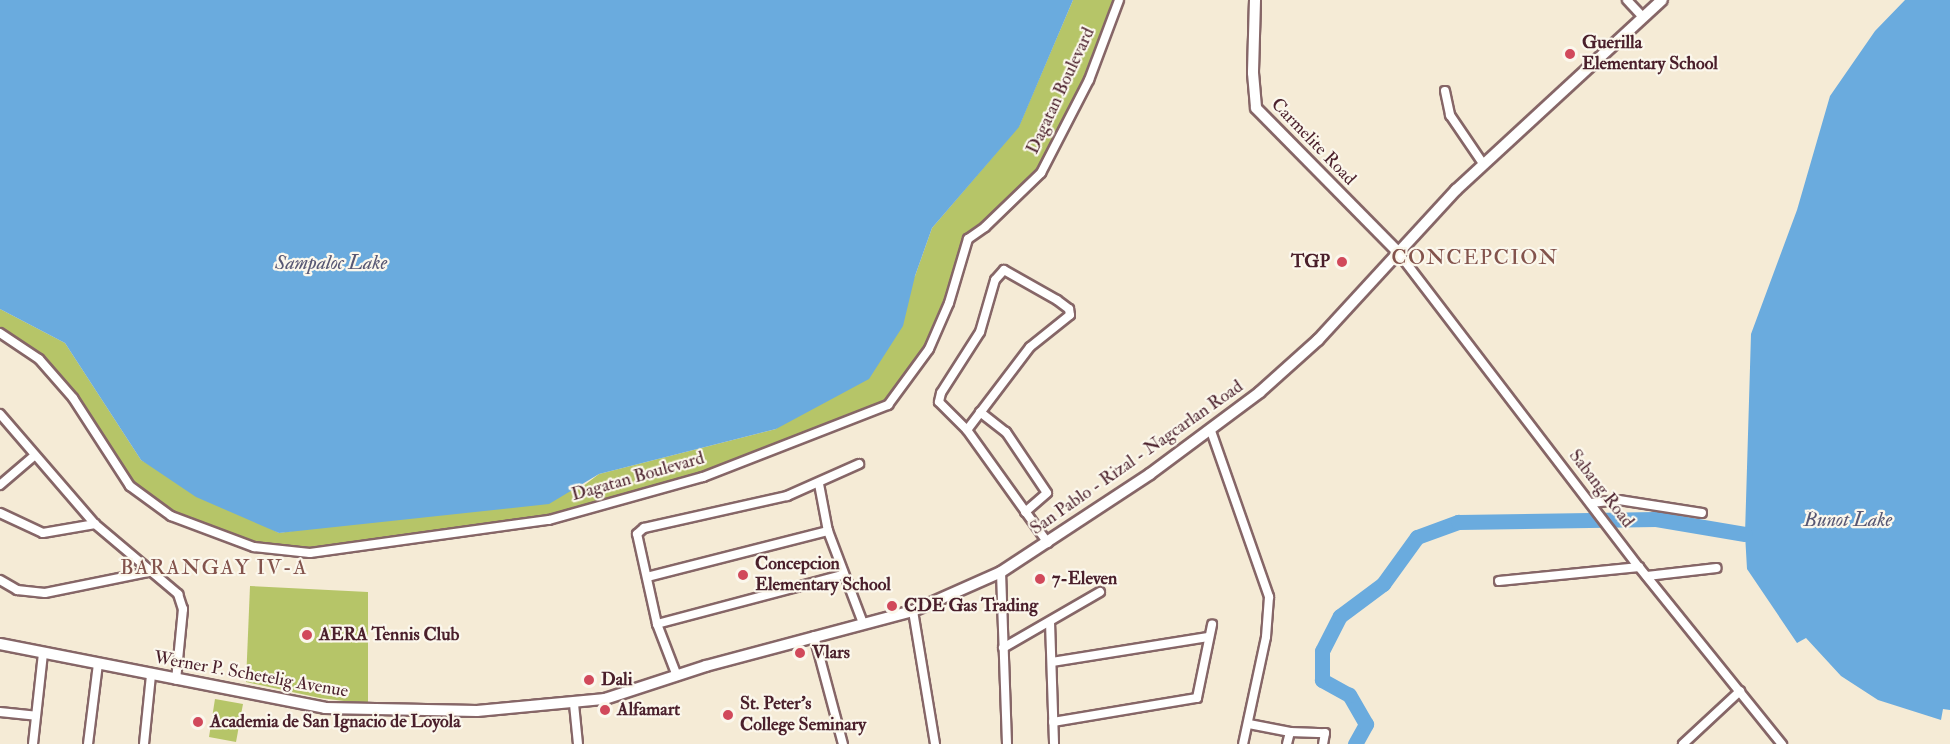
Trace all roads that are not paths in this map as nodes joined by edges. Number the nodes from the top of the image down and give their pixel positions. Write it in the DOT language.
graph roads {
  1 [pos="1119,0"];
  2 [pos="1255,0"];
  3 [pos="1627,0"];
  4 [pos="1662,0"];
  5 [pos="1643,17"];
  6 [pos="1445,91"];
  7 [pos="1484,165"];
  8 [pos="1397,251"];
  9 [pos="0,333"];
  10 [pos="980,412"];
  11 [pos="0,414"];
  12 [pos="967,430"];
  13 [pos="1211,431"];
  14 [pos="34,456"];
  15 [pos="859,464"];
  16 [pos="819,484"];
  17 [pos="0,485"];
  18 [pos="1591,503"];
  19 [pos="0,513"];
  20 [pos="1025,513"];
  21 [pos="1702,513"];
  22 [pos="95,524"];
  23 [pos="828,531"];
  24 [pos="1048,543"];
  25 [pos="1639,567"];
  26 [pos="1717,568"];
  27 [pos="153,572"];
  28 [pos="1001,572"];
  29 [pos="843,575"];
  30 [pos="1647,576"];
  31 [pos="647,578"];
  32 [pos="0,580"];
  33 [pos="1499,581"];
  34 [pos="1100,592"];
  35 [pos="913,611"];
  36 [pos="1050,622"];
  37 [pos="862,623"];
  38 [pos="657,624"];
  39 [pos="1212,625"];
  40 [pos="813,636"];
  41 [pos="1208,637"];
  42 [pos="0,644"];
  43 [pos="1003,648"];
  44 [pos="44,654"];
  45 [pos="1052,662"];
  46 [pos="98,664"];
  47 [pos="151,675"];
  48 [pos="676,676"];
  49 [pos="176,680"];
  50 [pos="640,688"];
  51 [pos="1740,691"];
  52 [pos="574,704"];
  53 [pos="0,712"];
  54 [pos="36,716"];
  55 [pos="1053,722"];
  56 [pos="1249,724"];
  57 [pos="1290,732"];
  58 [pos="33,744"];
  59 [pos="88,744"];
  60 [pos="144,744"];
  61 [pos="578,744"];
  62 [pos="843,744"];
  63 [pos="935,744"];
  64 [pos="1007,744"];
  65 [pos="1054,744"];
  66 [pos="1243,744"];
  67 [pos="1287,744"];
  68 [pos="1323,744"];
  69 [pos="1683,744"];
  70 [pos="1782,744"];
  1 -- 9 [label="street, Dagatan Boulevard"];
  2 -- 8 [label="main road, Carmelite Road"];
  3 -- 5 [label="street"];
  4 -- 5 [label="main road, San Pablo - Rizal - Nagcarlan Road"];
  5 -- 7 [label="main road, San Pablo - Rizal - Nagcarlan Road"];
  6 -- 7 [label="street"];
  7 -- 8 [label="main road, San Pablo - Rizal - Nagcarlan Road"];
  8 -- 13 [label="main road, San Pablo - Rizal - Nagcarlan Road"];
  8 -- 18 [label="street, Sabang Road"];
  10 -- 12 [label="street"];
  10 -- 12 [label="street"];
  10 -- 20 [label="street"];
  11 -- 14 [label="street"];
  12 -- 20 [label="street"];
  13 -- 24 [label="main road, San Pablo - Rizal - Nagcarlan Road"];
  13 -- 56 [label="street"];
  14 -- 17 [label="street"];
  14 -- 22 [label="street"];
  15 -- 16 [label="street"];
  16 -- 23 [label="street"];
  16 -- 31 [label="street"];
  18 -- 21 [label="street"];
  18 -- 25 [label="street, Sabang Road"];
  19 -- 22 [label="street"];
  20 -- 24 [label="street"];
  22 -- 27 [label="street"];
  23 -- 29 [label="street"];
  23 -- 31 [label="street"];
  24 -- 28 [label="main road, San Pablo - Rizal - Nagcarlan Road"];
  25 -- 30 [label="street, Sabang Road"];
  25 -- 33 [label="street"];
  26 -- 30 [label="street"];
  27 -- 32 [label="street"];
  27 -- 49 [label="street"];
  28 -- 35 [label="main road, San Pablo - Rizal - Nagcarlan Road"];
  28 -- 43 [label="street"];
  29 -- 37 [label="street"];
  29 -- 38 [label="street"];
  30 -- 51 [label="street, Sabang Road"];
  31 -- 38 [label="street"];
  34 -- 36 [label="street"];
  35 -- 37 [label="main road, San Pablo - Rizal - Nagcarlan Road"];
  35 -- 63 [label="street"];
  36 -- 43 [label="street"];
  36 -- 45 [label="street"];
  37 -- 40 [label="main road, San Pablo - Rizal - Nagcarlan Road"];
  38 -- 48 [label="street"];
  39 -- 41 [label="street"];
  40 -- 48 [label="main road, San Pablo - Rizal - Nagcarlan Road"];
  40 -- 62 [label="street"];
  41 -- 45 [label="street"];
  41 -- 55 [label="street"];
  42 -- 44 [label="main road, Werner P. Schetelig Avenue"];
  43 -- 64 [label="street"];
  44 -- 46 [label="main road, Werner P. Schetelig Avenue"];
  44 -- 54 [label="street"];
  45 -- 55 [label="street"];
  46 -- 47 [label="main road, Werner P. Schetelig Avenue"];
  46 -- 59 [label="street"];
  47 -- 49 [label="main road, Werner P. Schetelig Avenue"];
  47 -- 60 [label="street"];
  48 -- 50 [label="main road, San Pablo - Rizal - Nagcarlan Road"];
  49 -- 52 [label="main road, Werner P. Schetelig Avenue"];
  50 -- 52 [label="main road, Werner P. Schetelig Avenue"];
  51 -- 69 [label="street"];
  51 -- 70 [label="street, Sabang Road"];
  52 -- 61 [label="street"];
  53 -- 54 [label="street"];
  54 -- 58 [label="street"];
  55 -- 65 [label="street"];
  56 -- 57 [label="street"];
  56 -- 66 [label="street"];
  57 -- 67 [label="street"];
  57 -- 68 [label="street"];
}
